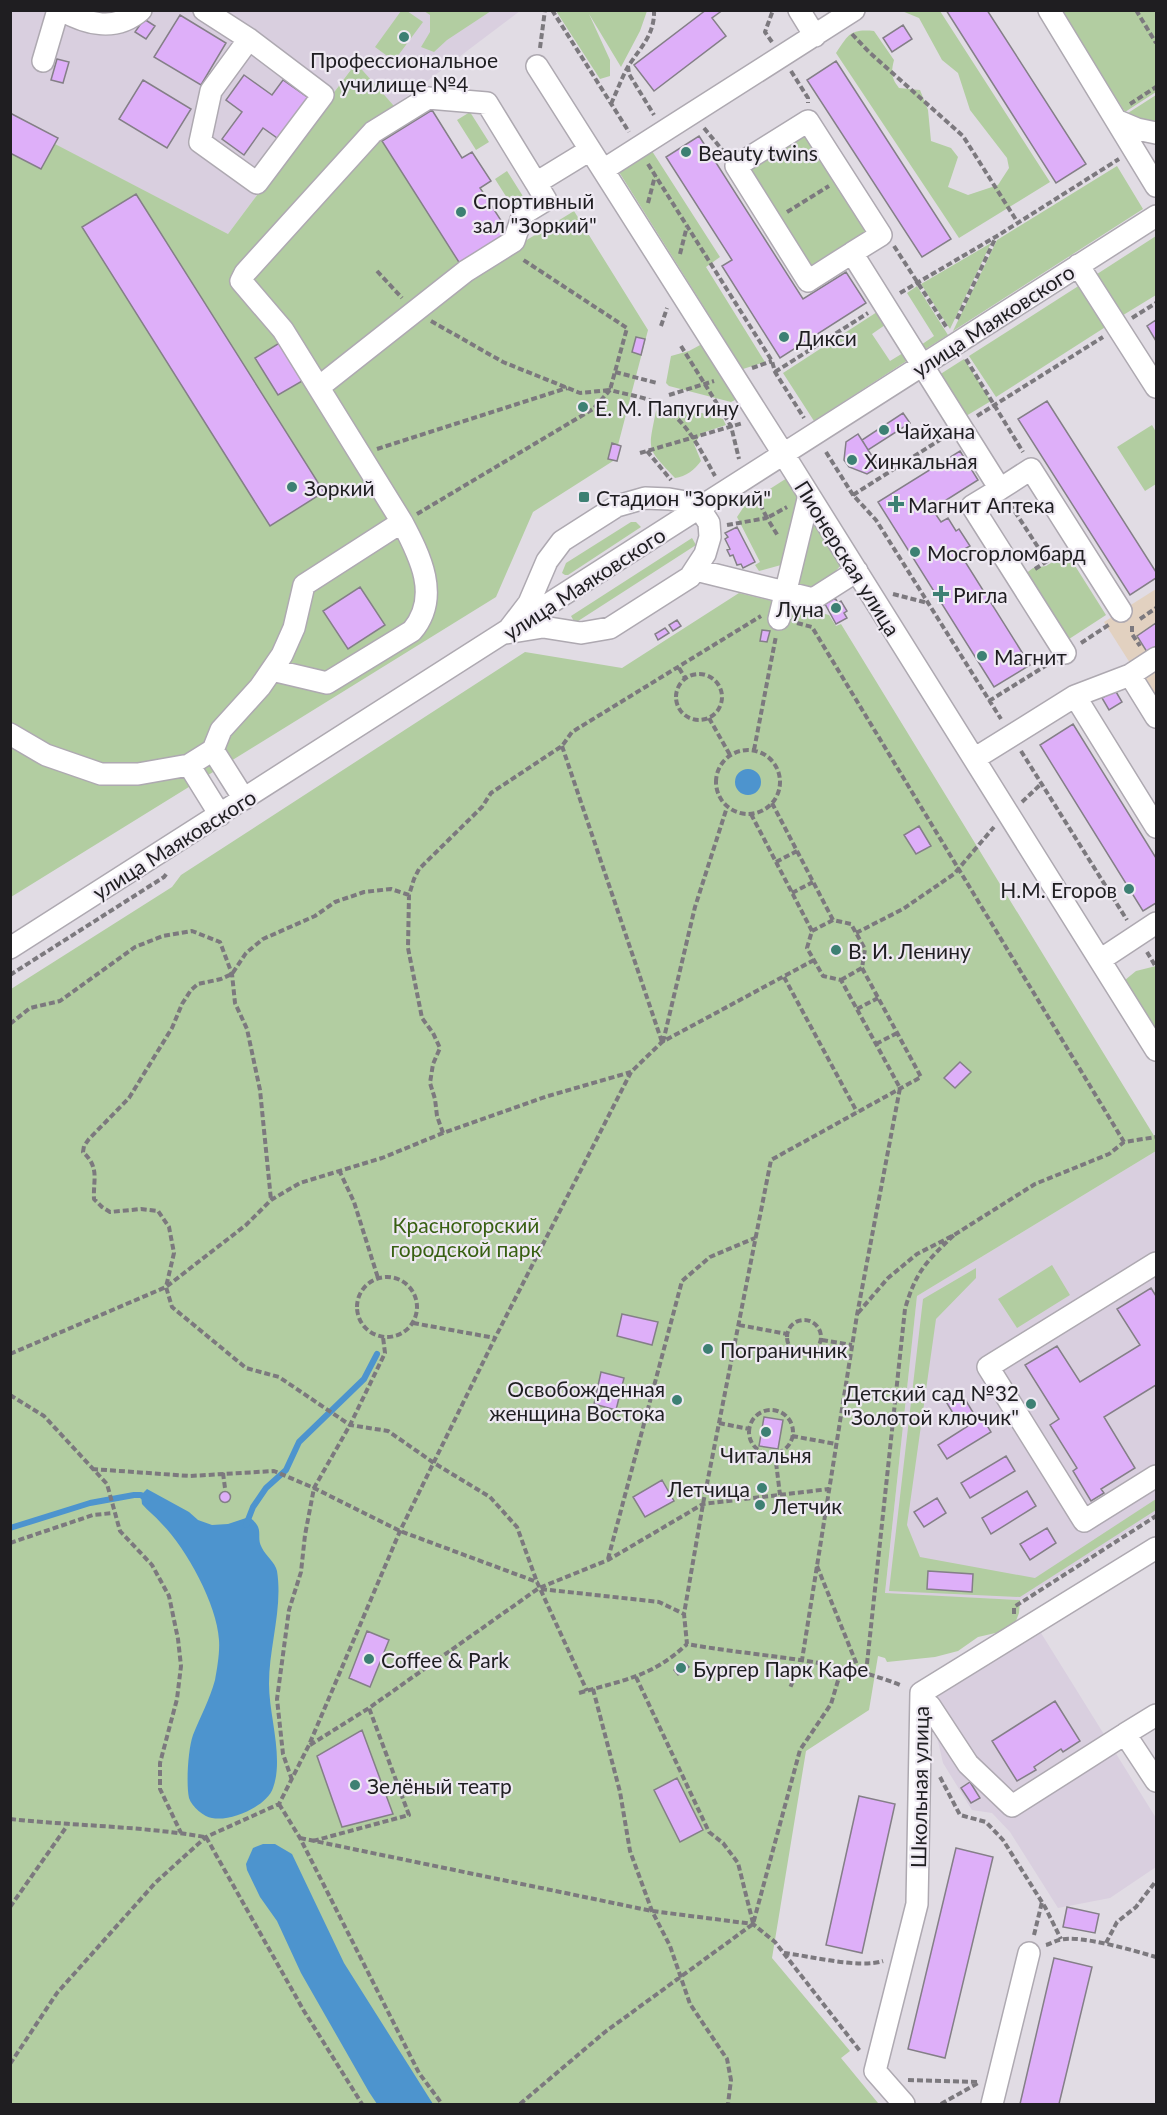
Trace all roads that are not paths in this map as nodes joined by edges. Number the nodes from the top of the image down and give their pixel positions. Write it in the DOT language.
graph roads {
  1 [pos="60,10"];
  2 [pos="141,10"];
  3 [pos="204,10"];
  4 [pos="798,10"];
  5 [pos="1049,10"];
  6 [pos="847,15"];
  7 [pos="815,36"];
  8 [pos="249,39"];
  9 [pos="43,61"];
  10 [pos="537,66"];
  11 [pos="1121,114"];
  12 [pos="1156,133"];
  13 [pos="590,150"];
  14 [pos="603,170"];
  15 [pos="536,183"];
  16 [pos="1156,186"];
  17 [pos="1156,216"];
  18 [pos="852,253"];
  19 [pos="1078,265"];
  20 [pos="922,365"];
  21 [pos="318,387"];
  22 [pos="1156,387"];
  23 [pos="784,454"];
  24 [pos="1000,488"];
  25 [pos="809,495"];
  26 [pos="700,509"];
  27 [pos="402,522"];
  28 [pos="696,570"];
  29 [pos="857,571"];
  30 [pos="786,592"];
  31 [pos="1127,615"];
  32 [pos="779,619"];
  33 [pos="506,633"];
  34 [pos="1065,653"];
  35 [pos="1153,660"];
  36 [pos="272,670"];
  37 [pos="1130,675"];
  38 [pos="1075,696"];
  39 [pos="1156,717"];
  40 [pos="10,734"];
  41 [pos="213,750"];
  42 [pos="974,759"];
  43 [pos="189,765"];
  44 [pos="244,799"];
  45 [pos="220,814"];
  46 [pos="1156,827"];
  47 [pos="1156,923"];
  48 [pos="10,948"];
  49 [pos="1100,960"];
  50 [pos="1156,1050"];
  51 [pos="1156,1263"];
  52 [pos="1156,1476"];
  53 [pos="1156,1548"];
  54 [pos="921,1701"];
  55 [pos="1156,1715"];
  56 [pos="1125,1734"];
  57 [pos="1156,1781"];
  58 [pos="1029,1953"];
  59 [pos="904,2104"];
  60 [pos="992,2104"];
  1 -- 2 [label="street"];
  1 -- 9 [label="street"];
  3 -- 8 [label="street"];
  4 -- 7 [label="street"];
  5 -- 11 [label="street"];
  6 -- 7 [label="street"];
  7 -- 14 [label="street"];
  8 -- 8 [label="street"];
  10 -- 13 [label="street, Пионерская улица"];
  11 -- 12 [label="street"];
  11 -- 16 [label="street"];
  13 -- 14 [label="street, Пионерская улица"];
  13 -- 15 [label="street"];
  14 -- 23 [label="street, Пионерская улица"];
  15 -- 21 [label="street"];
  15 -- 21 [label="street"];
  17 -- 19 [label="street, улица Маяковского"];
  18 -- 18 [label="street"];
  18 -- 20 [label="street"];
  19 -- 20 [label="street, улица Маяковского"];
  19 -- 22 [label="street"];
  20 -- 23 [label="street, улица Маяковского"];
  20 -- 24 [label="street"];
  21 -- 27 [label="street"];
  23 -- 25 [label="street, Пионерская улица"];
  23 -- 26 [label="street, улица Маяковского"];
  24 -- 31 [label="street"];
  24 -- 34 [label="street"];
  25 -- 29 [label="street, Пионерская улица"];
  25 -- 30 [label="street"];
  26 -- 28 [label="street"];
  26 -- 33 [label="street, улица Маяковского"];
  26 -- 33 [label="street"];
  27 -- 36 [label="street"];
  27 -- 36 [label="street"];
  28 -- 30 [label="street"];
  28 -- 33 [label="street"];
  29 -- 30 [label="street"];
  29 -- 42 [label="street, Пионерская улица"];
  30 -- 32 [label="street"];
  33 -- 44 [label="street, улица Маяковского"];
  35 -- 37 [label="street"];
  36 -- 41 [label="street"];
  37 -- 38 [label="street"];
  37 -- 39 [label="street"];
  38 -- 42 [label="street"];
  38 -- 46 [label="street"];
  40 -- 43 [label="street"];
  41 -- 43 [label="street"];
  41 -- 44 [label="street"];
  42 -- 49 [label="street, Пионерская улица"];
  43 -- 45 [label="street"];
  44 -- 45 [label="street, улица Маяковского"];
  45 -- 48 [label="street, улица Маяковского"];
  47 -- 49 [label="street"];
  49 -- 50 [label="street, Пионерская улица"];
  51 -- 52 [label="street"];
  53 -- 54 [label="street, Школьная улица"];
  54 -- 56 [label="street"];
  54 -- 59 [label="street, Школьная улица"];
  55 -- 56 [label="street"];
  56 -- 57 [label="street"];
  58 -- 60 [label="street"];
}
